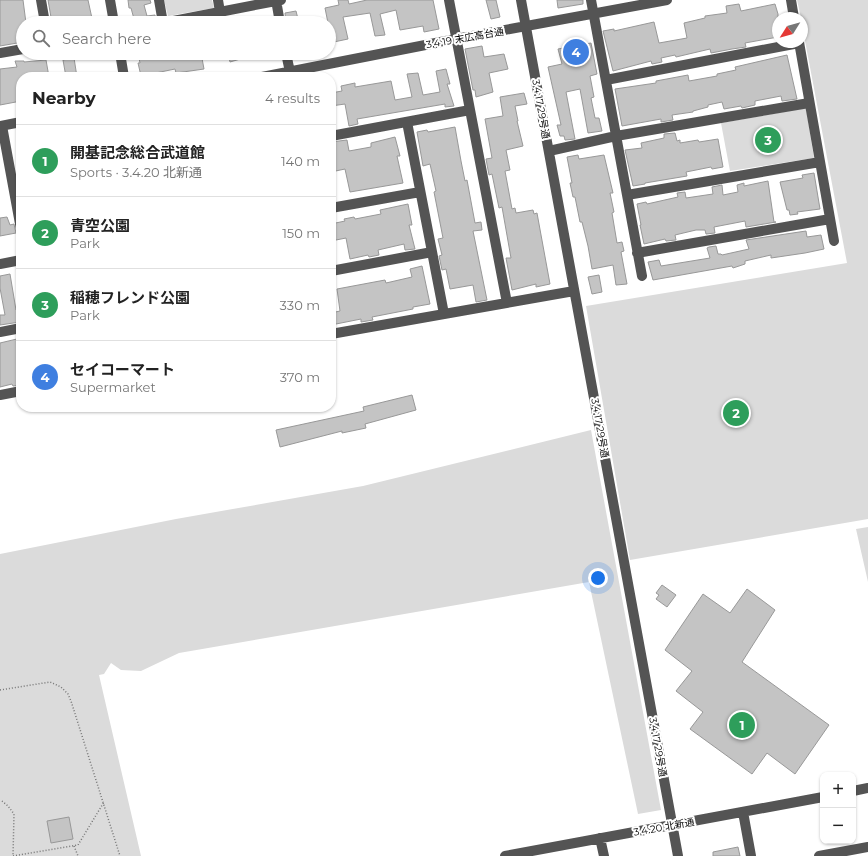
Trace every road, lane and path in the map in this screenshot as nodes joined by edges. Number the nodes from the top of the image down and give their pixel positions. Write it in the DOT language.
graph roads {
  1 [pos="41,0"];
  2 [pos="110,0"];
  3 [pos="159,0"];
  4 [pos="218,0"];
  5 [pos="278,0"];
  6 [pos="449,0"];
  7 [pos="522,0"];
  8 [pos="591,0"];
  9 [pos="667,0"];
  10 [pos="791,0"];
  11 [pos="220,12"];
  12 [pos="793,12"];
  13 [pos="594,14"];
  14 [pos="44,16"];
  15 [pos="113,16"];
  16 [pos="162,16"];
  17 [pos="200,16"];
  18 [pos="279,16"];
  19 [pos="526,26"];
  20 [pos="456,39"];
  21 [pos="773,48"];
  22 [pos="800,48"];
  23 [pos="16,51"];
  24 [pos="0,54"];
  25 [pos="121,60"];
  26 [pos="287,60"];
  27 [pos="123,72"];
  28 [pos="290,72"];
  29 [pos="299,72"];
  30 [pos="606,80"];
  31 [pos="810,103"];
  32 [pos="470,110"];
  33 [pos="407,122"];
  34 [pos="16,123"];
  35 [pos="1,126"];
  36 [pos="336,135"];
  37 [pos="616,136"];
  38 [pos="549,151"];
  39 [pos="820,162"];
  40 [pos="16,187"];
  41 [pos="420,192"];
  42 [pos="627,195"];
  43 [pos="336,207"];
  44 [pos="830,219"];
  45 [pos="834,241"];
  46 [pos="432,252"];
  47 [pos="637,253"];
  48 [pos="16,261"];
  49 [pos="0,264"];
  50 [pos="336,270"];
  51 [pos="642,276"];
  52 [pos="574,290"];
  53 [pos="507,302"];
  54 [pos="444,314"];
  55 [pos="16,329"];
  56 [pos="0,332"];
  57 [pos="336,333"];
  58 [pos="16,392"];
  59 [pos="0,395"];
  60 [pos="0,690"];
  61 [pos="868,788"];
  62 [pos="856,790"];
  63 [pos="820,798"];
  64 [pos="2,801"];
  65 [pos="104,802"];
  66 [pos="742,812"];
  67 [pos="672,826"];
  68 [pos="600,838"];
  69 [pos="74,846"];
  70 [pos="868,849"];
  71 [pos="13,856"];
  72 [pos="78,856"];
  73 [pos="120,856"];
  74 [pos="505,856"];
  75 [pos="604,856"];
  76 [pos="678,856"];
  77 [pos="751,856"];
  78 [pos="819,856"];
  1 -- 14 [label="street"];
  2 -- 15 [label="street"];
  3 -- 16 [label="street"];
  4 -- 11 [label="street"];
  5 -- 11 [label="street"];
  5 -- 18 [label="street"];
  6 -- 20 [label="street"];
  7 -- 19 [label="street, 3.4.17 29号通"];
  8 -- 13 [label="street"];
  9 -- 13 [label="street, 3.4.19 末広高台通"];
  10 -- 12 [label="street"];
  11 -- 17 [label="street"];
  13 -- 19 [label="street, 3.4.19 末広高台通"];
  13 -- 30 [label="street"];
  19 -- 20 [label="street, 3.4.19 末広高台通"];
  19 -- 38 [label="street, 3.4.17 29号通"];
  20 -- 29 [label="street, 3.4.19 末広高台通"];
  20 -- 32 [label="street"];
  21 -- 30 [label="street"];
  22 -- 31 [label="street"];
  23 -- 24 [label="street"];
  25 -- 27 [label="street"];
  26 -- 28 [label="street"];
  30 -- 37 [label="street"];
  31 -- 37 [label="street"];
  31 -- 39 [label="street"];
  32 -- 33 [label="street"];
  32 -- 53 [label="street"];
  33 -- 36 [label="street"];
  33 -- 41 [label="street"];
  34 -- 35 [label="street"];
  35 -- 40 [label="street"];
  37 -- 38 [label="street"];
  37 -- 42 [label="street"];
  38 -- 52 [label="street, 3.4.17 29号通"];
  39 -- 42 [label="street"];
  39 -- 44 [label="street"];
  41 -- 43 [label="street"];
  41 -- 46 [label="street"];
  42 -- 47 [label="street"];
  44 -- 45 [label="street"];
  44 -- 47 [label="street"];
  46 -- 50 [label="street"];
  46 -- 54 [label="street"];
  47 -- 51 [label="street"];
  48 -- 49 [label="street"];
  52 -- 53 [label="street"];
  52 -- 67 [label="street, 3.4.17 29号通"];
  53 -- 54 [label="street"];
  54 -- 57 [label="street"];
  55 -- 56 [label="street"];
  58 -- 59 [label="street"];
  60 -- 65 [label="path"];
  61 -- 62 [label="street"];
  63 -- 66 [label="street, 3.4.20 北新通"];
  64 -- 71 [label="path"];
  65 -- 69 [label="path"];
  65 -- 73 [label="path"];
  66 -- 67 [label="street, 3.4.20 北新通"];
  66 -- 77 [label="street"];
  67 -- 68 [label="street, 3.4.20 北新通"];
  67 -- 76 [label="street, 3.4.17 29号通"];
  68 -- 74 [label="street, 3.4.20 北新通"];
  68 -- 75 [label="street"];
  69 -- 71 [label="path"];
  69 -- 72 [label="path"];
  70 -- 78 [label="street"];
}
